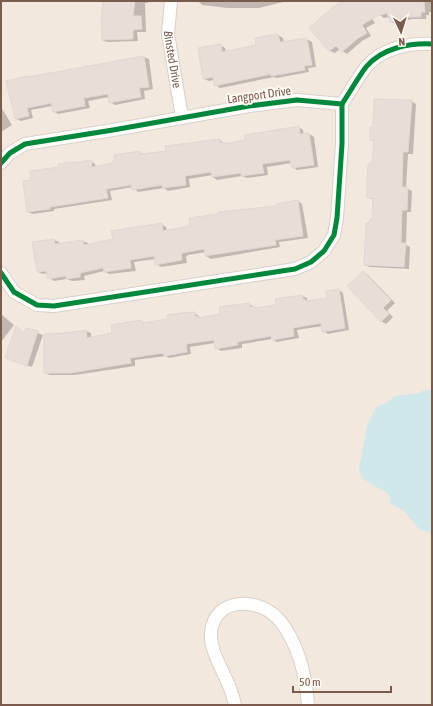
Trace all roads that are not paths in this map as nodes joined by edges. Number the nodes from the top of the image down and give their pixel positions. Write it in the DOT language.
graph roads {
  1 [pos="171,1"];
  2 [pos="432,44"];
  3 [pos="342,104"];
  4 [pos="182,118"];
  5 [pos="1,163"];
  6 [pos="1,273"];
  7 [pos="235,705"];
  8 [pos="308,705"];
  1 -- 4 [label="street, Binsted Drive"];
  2 -- 3 [label="street"];
  3 -- 4 [label="street, Langport Drive"];
  3 -- 6 [label="street"];
  4 -- 5 [label="street, Langport Drive"];
  7 -- 8 [label="street"];
}
